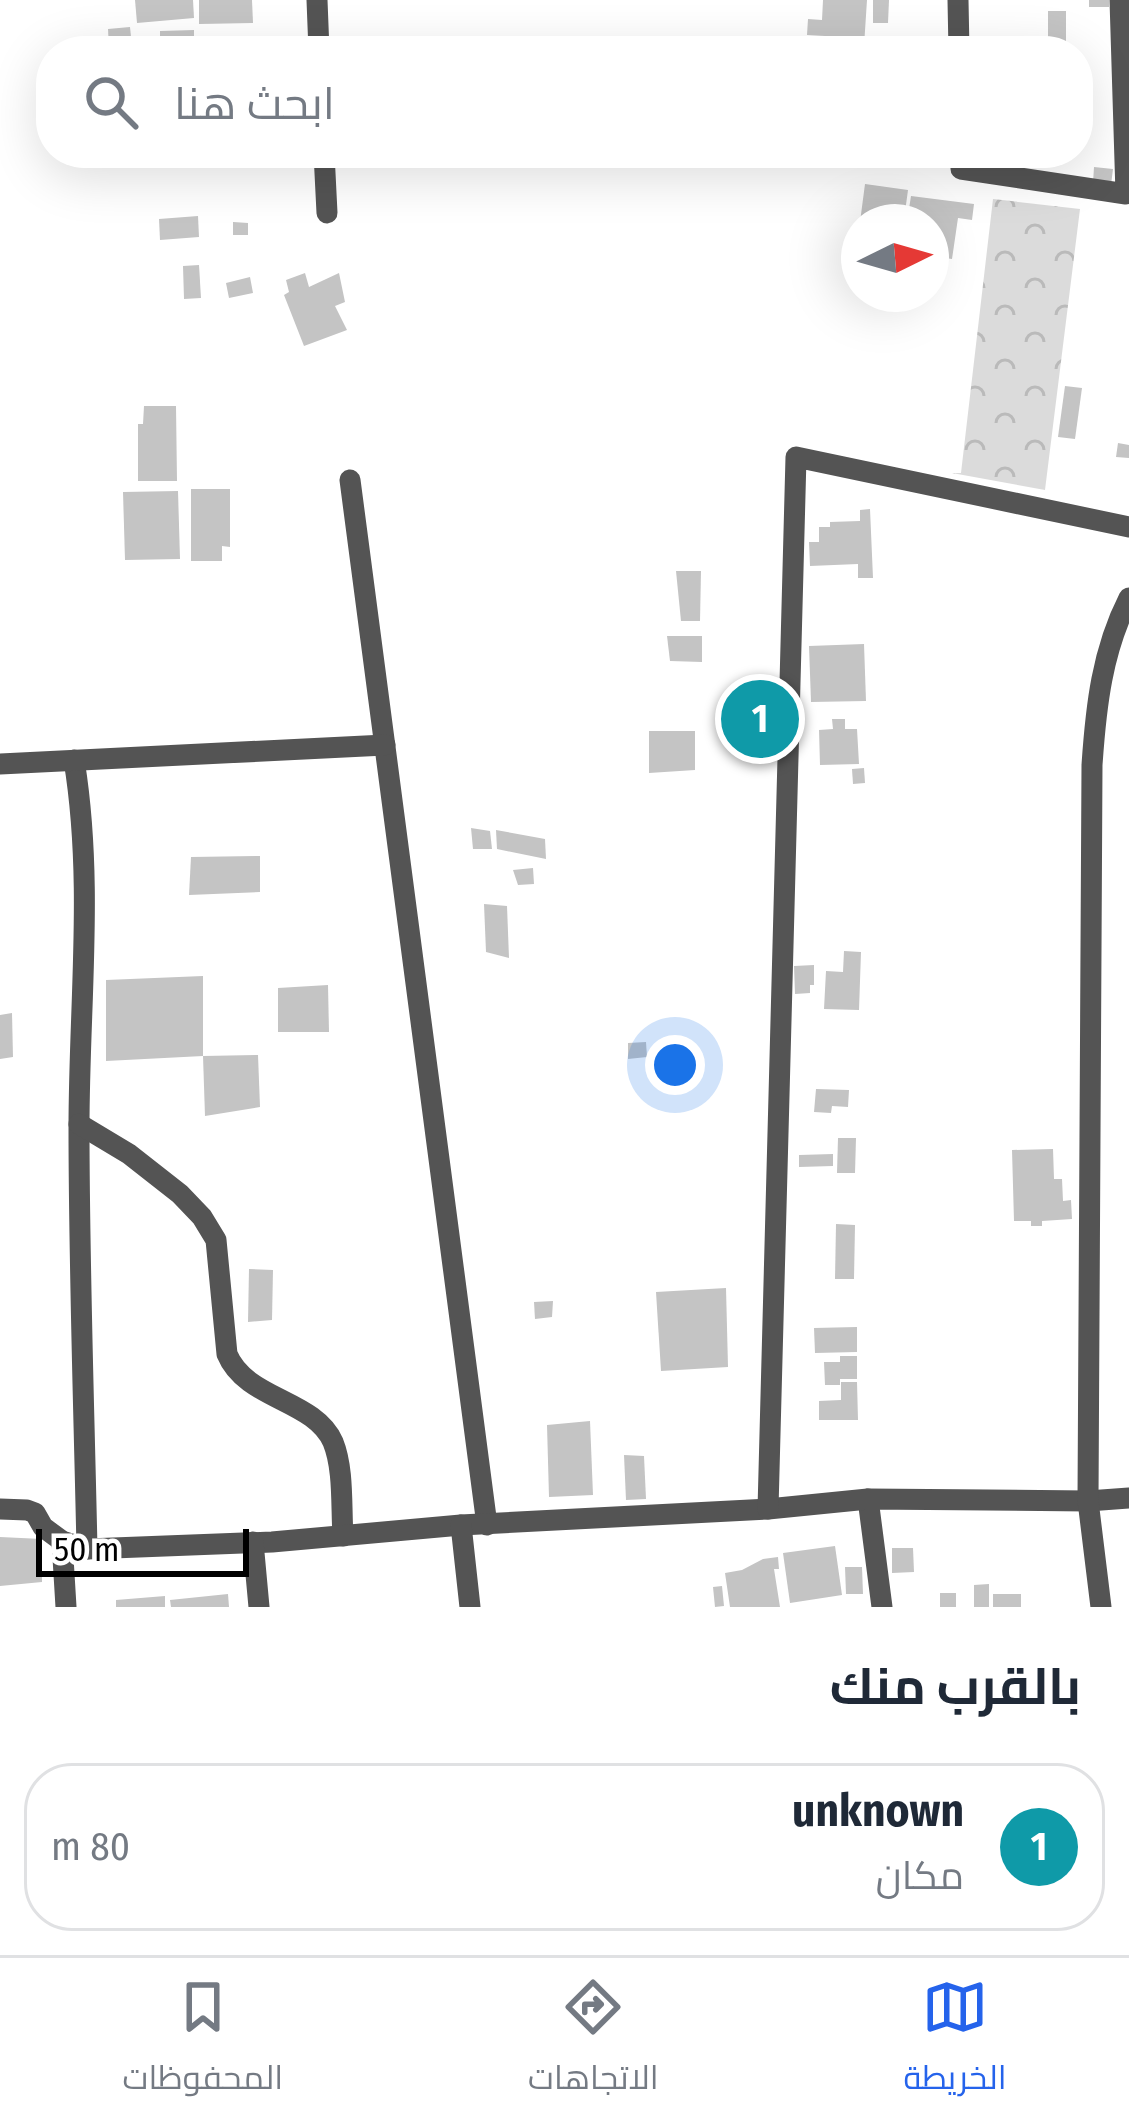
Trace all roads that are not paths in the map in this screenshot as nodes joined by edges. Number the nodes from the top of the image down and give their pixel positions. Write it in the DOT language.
graph roads {
  1 [pos="317,0"];
  2 [pos="958,0"];
  3 [pos="1120,0"];
  4 [pos="318,36"];
  5 [pos="959,36"];
  6 [pos="325,168"];
  7 [pos="961,168"];
  8 [pos="327,213"];
  9 [pos="350,480"];
  10 [pos="1129,526"];
  11 [pos="1129,598"];
  12 [pos="385,745"];
  13 [pos="74,760"];
  14 [pos="0,764"];
  15 [pos="79,1124"];
  16 [pos="1129,1498"];
  17 [pos="868,1499"];
  18 [pos="1088,1501"];
  19 [pos="768,1508"];
  20 [pos="0,1509"];
  21 [pos="461,1525"];
  22 [pos="487,1525"];
  23 [pos="343,1536"];
  24 [pos="62,1541"];
  25 [pos="253,1542"];
  26 [pos="87,1549"];
  27 [pos="67,1607"];
  28 [pos="259,1607"];
  29 [pos="470,1607"];
  30 [pos="882,1607"];
  31 [pos="1101,1607"];
  1 -- 4 [label="street"];
  2 -- 5 [label="street"];
  3 -- 7 [label="street"];
  6 -- 8 [label="street"];
  9 -- 12 [label="street"];
  10 -- 19 [label="street"];
  11 -- 18 [label="street"];
  12 -- 13 [label="street"];
  12 -- 22 [label="street"];
  13 -- 14 [label="street"];
  13 -- 15 [label="street"];
  15 -- 23 [label="street"];
  15 -- 26 [label="street"];
  16 -- 18 [label="street"];
  17 -- 18 [label="street"];
  17 -- 19 [label="street"];
  17 -- 30 [label="street"];
  18 -- 31 [label="street"];
  19 -- 22 [label="street"];
  20 -- 24 [label="street"];
  21 -- 22 [label="street"];
  21 -- 23 [label="street"];
  21 -- 29 [label="street"];
  23 -- 25 [label="street"];
  24 -- 26 [label="street"];
  24 -- 27 [label="street"];
  25 -- 26 [label="street"];
  25 -- 28 [label="street"];
}
